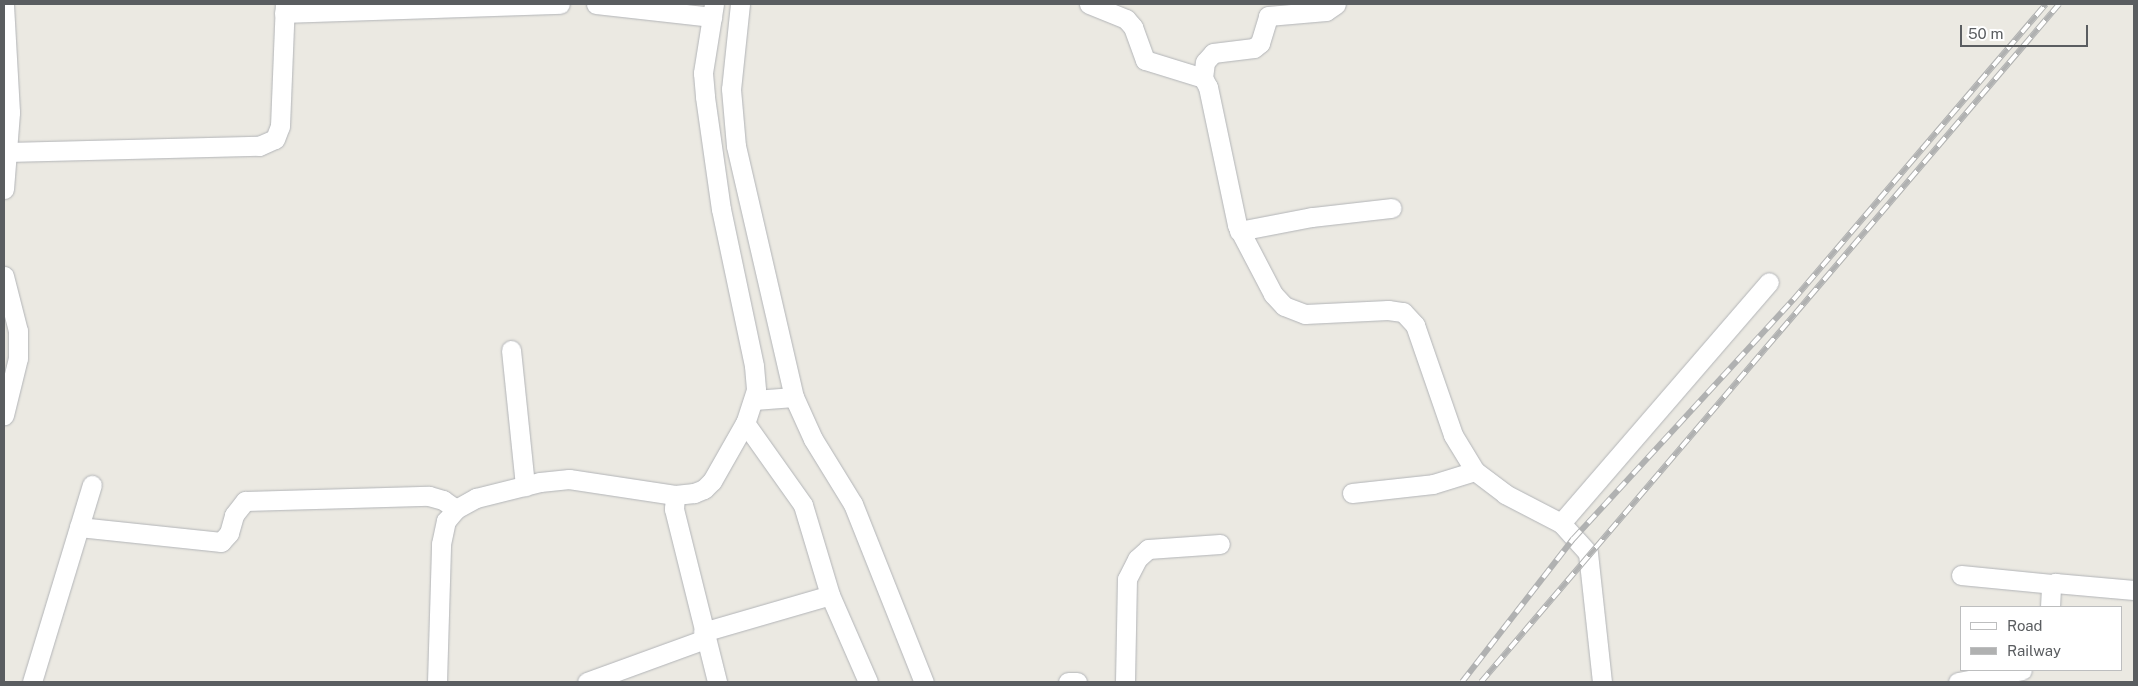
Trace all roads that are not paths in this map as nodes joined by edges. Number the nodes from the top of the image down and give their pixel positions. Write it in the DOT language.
graph roads {
  1 [pos="4,4"];
  2 [pos="519,4"];
  3 [pos="560,4"];
  4 [pos="596,4"];
  5 [pos="740,4"];
  6 [pos="1090,4"];
  7 [pos="1336,4"];
  8 [pos="285,8"];
  9 [pos="713,10"];
  10 [pos="1203,78"];
  11 [pos="7,152"];
  12 [pos="4,180"];
  13 [pos="1391,208"];
  14 [pos="1240,231"];
  15 [pos="4,276"];
  16 [pos="1769,282"];
  17 [pos="510,350"];
  18 [pos="777,398"];
  19 [pos="4,415"];
  20 [pos="745,423"];
  21 [pos="1475,471"];
  22 [pos="92,485"];
  23 [pos="525,486"];
  24 [pos="1352,493"];
  25 [pos="676,495"];
  26 [pos="456,508"];
  27 [pos="1560,524"];
  28 [pos="79,527"];
  29 [pos="1220,544"];
  30 [pos="1961,575"];
  31 [pos="2052,584"];
  32 [pos="2134,590"];
  33 [pos="830,595"];
  34 [pos="2050,606"];
  35 [pos="704,636"];
  36 [pos="2017,671"];
  37 [pos="32,682"];
  38 [pos="437,682"];
  39 [pos="587,682"];
  40 [pos="717,682"];
  41 [pos="868,682"];
  42 [pos="924,682"];
  43 [pos="1068,682"];
  44 [pos="1077,682"];
  45 [pos="1125,682"];
  46 [pos="1602,682"];
  47 [pos="1958,682"];
  1 -- 11 [label="street"];
  2 -- 3 [label="street"];
  2 -- 8 [label="street"];
  4 -- 9 [label="street"];
  5 -- 18 [label="street"];
  6 -- 10 [label="street"];
  7 -- 10 [label="street"];
  8 -- 11 [label="street"];
  9 -- 18 [label="street"];
  10 -- 14 [label="street"];
  11 -- 12 [label="street"];
  13 -- 14 [label="street"];
  14 -- 21 [label="street"];
  15 -- 19 [label="street"];
  16 -- 27 [label="street"];
  17 -- 23 [label="street"];
  18 -- 20 [label="street"];
  18 -- 42 [label="street"];
  20 -- 25 [label="street"];
  20 -- 33 [label="street"];
  21 -- 24 [label="street"];
  21 -- 27 [label="street"];
  22 -- 28 [label="street"];
  23 -- 25 [label="street"];
  23 -- 26 [label="street"];
  25 -- 35 [label="street"];
  26 -- 28 [label="street"];
  26 -- 38 [label="street"];
  27 -- 46 [label="street"];
  28 -- 37 [label="street"];
  29 -- 45 [label="street"];
  30 -- 31 [label="street"];
  31 -- 32 [label="street"];
  31 -- 34 [label="street"];
  33 -- 35 [label="street"];
  33 -- 41 [label="street"];
  35 -- 39 [label="street"];
  35 -- 40 [label="street"];
  36 -- 47 [label="street"];
  43 -- 44 [label="street"];
}
